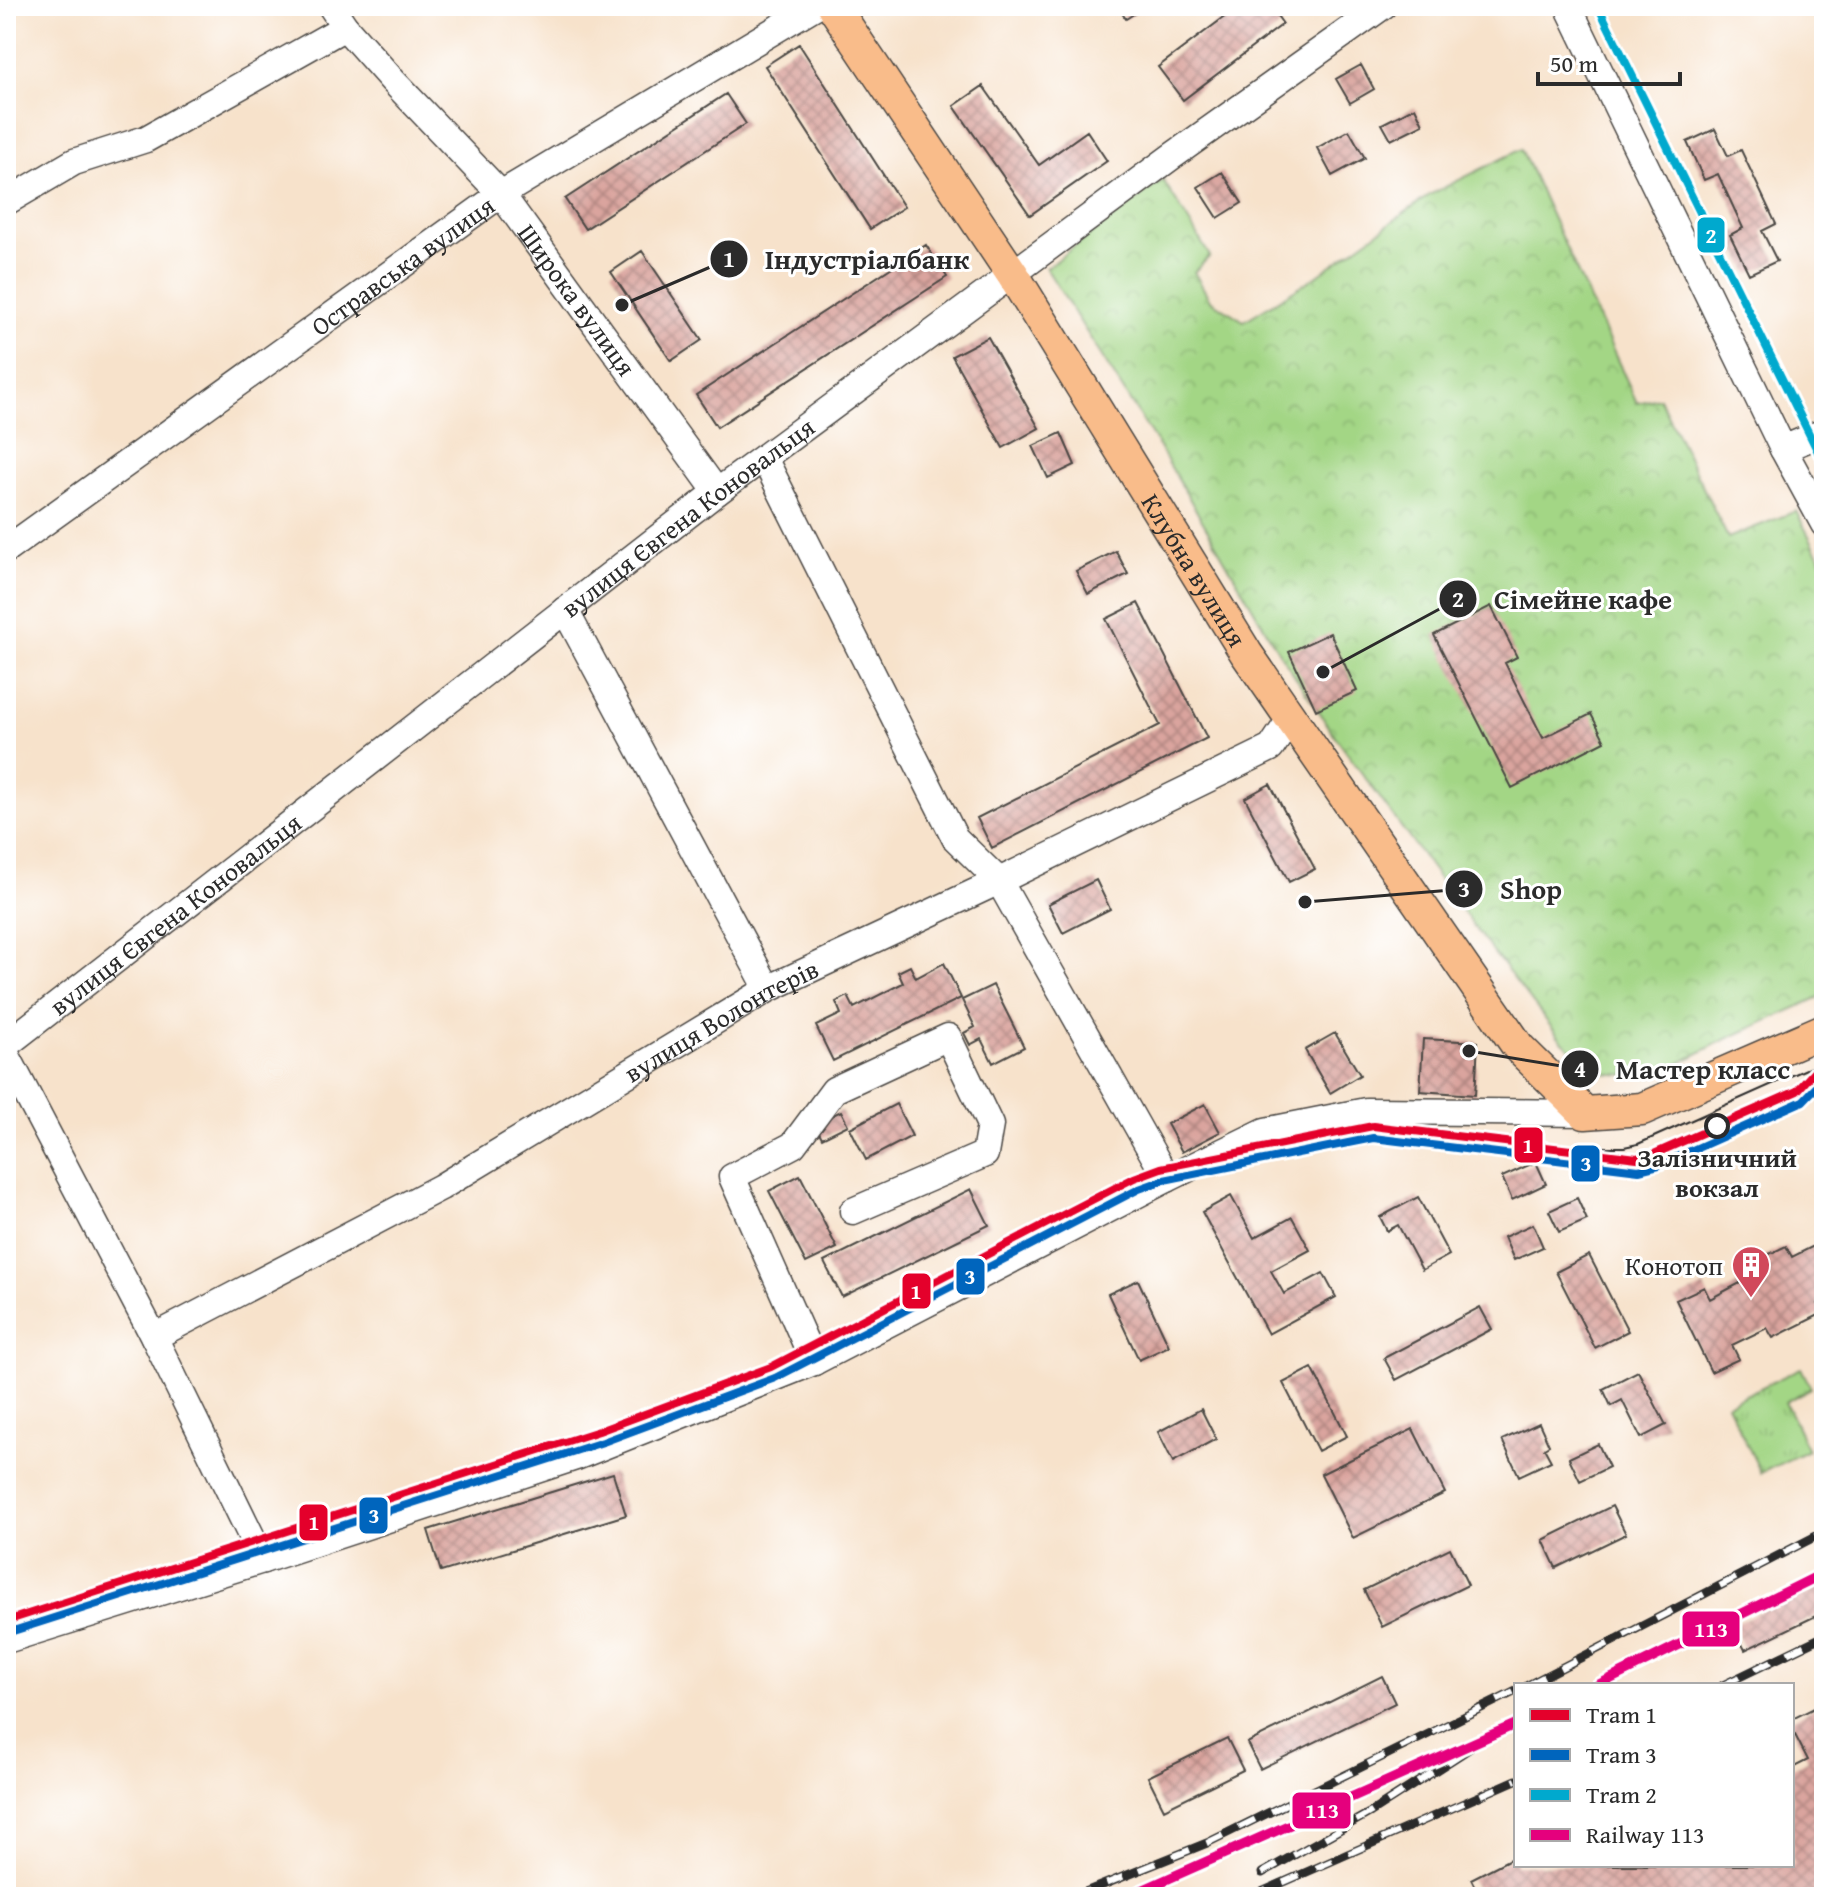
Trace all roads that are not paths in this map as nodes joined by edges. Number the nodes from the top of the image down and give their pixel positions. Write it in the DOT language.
graph roads {
  1 [pos="815,6"];
  2 [pos="833,6"];
  3 [pos="1383,6"];
  4 [pos="1568,6"];
  5 [pos="338,17"];
  6 [pos="501,194"];
  7 [pos="6,202"];
  8 [pos="1013,275"];
  9 [pos="1824,432"];
  10 [pos="1783,449"];
  11 [pos="764,458"];
  12 [pos="717,492"];
  13 [pos="1824,524"];
  14 [pos="6,550"];
  15 [pos="565,610"];
  16 [pos="1291,718"];
  17 [pos="999,881"];
  18 [pos="768,989"];
  19 [pos="1824,1030"];
  20 [pos="6,1045"];
  21 [pos="6,1054"];
  22 [pos="1585,1113"];
  23 [pos="1167,1179"];
  24 [pos="853,1211"];
  25 [pos="154,1337"];
  26 [pos="814,1362"];
  27 [pos="263,1560"];
  28 [pos="6,1640"];
  1 -- 6 [label="street, Остравська вулиця"];
  2 -- 8 [label="main road, Клубна вулиця"];
  3 -- 8 [label="street, вулиця Євгена Коновальця"];
  4 -- 10 [label="street"];
  5 -- 6 [label="street, Широка вулиця"];
  5 -- 7 [label="street"];
  6 -- 12 [label="street, Широка вулиця"];
  6 -- 14 [label="street, Остравська вулиця"];
  8 -- 11 [label="street, вулиця Євгена Коновальця"];
  8 -- 16 [label="main road, Клубна вулиця"];
  9 -- 10 [label="street"];
  10 -- 13 [label="street"];
  11 -- 12 [label="street, вулиця Євгена Коновальця"];
  11 -- 17 [label="street"];
  12 -- 15 [label="street, вулиця Євгена Коновальця"];
  15 -- 18 [label="street"];
  15 -- 20 [label="street, вулиця Євгена Коновальця"];
  16 -- 17 [label="street, вулиця Волонтерів"];
  16 -- 22 [label="main road, Клубна вулиця"];
  17 -- 18 [label="street, вулиця Волонтерів"];
  17 -- 23 [label="street"];
  18 -- 25 [label="street, вулиця Волонтерів"];
  19 -- 22 [label="main road"];
  21 -- 25 [label="street"];
  22 -- 23 [label="street"];
  23 -- 26 [label="street"];
  24 -- 26 [label="street"];
  25 -- 27 [label="street"];
  26 -- 27 [label="street"];
  27 -- 28 [label="street"];
}
